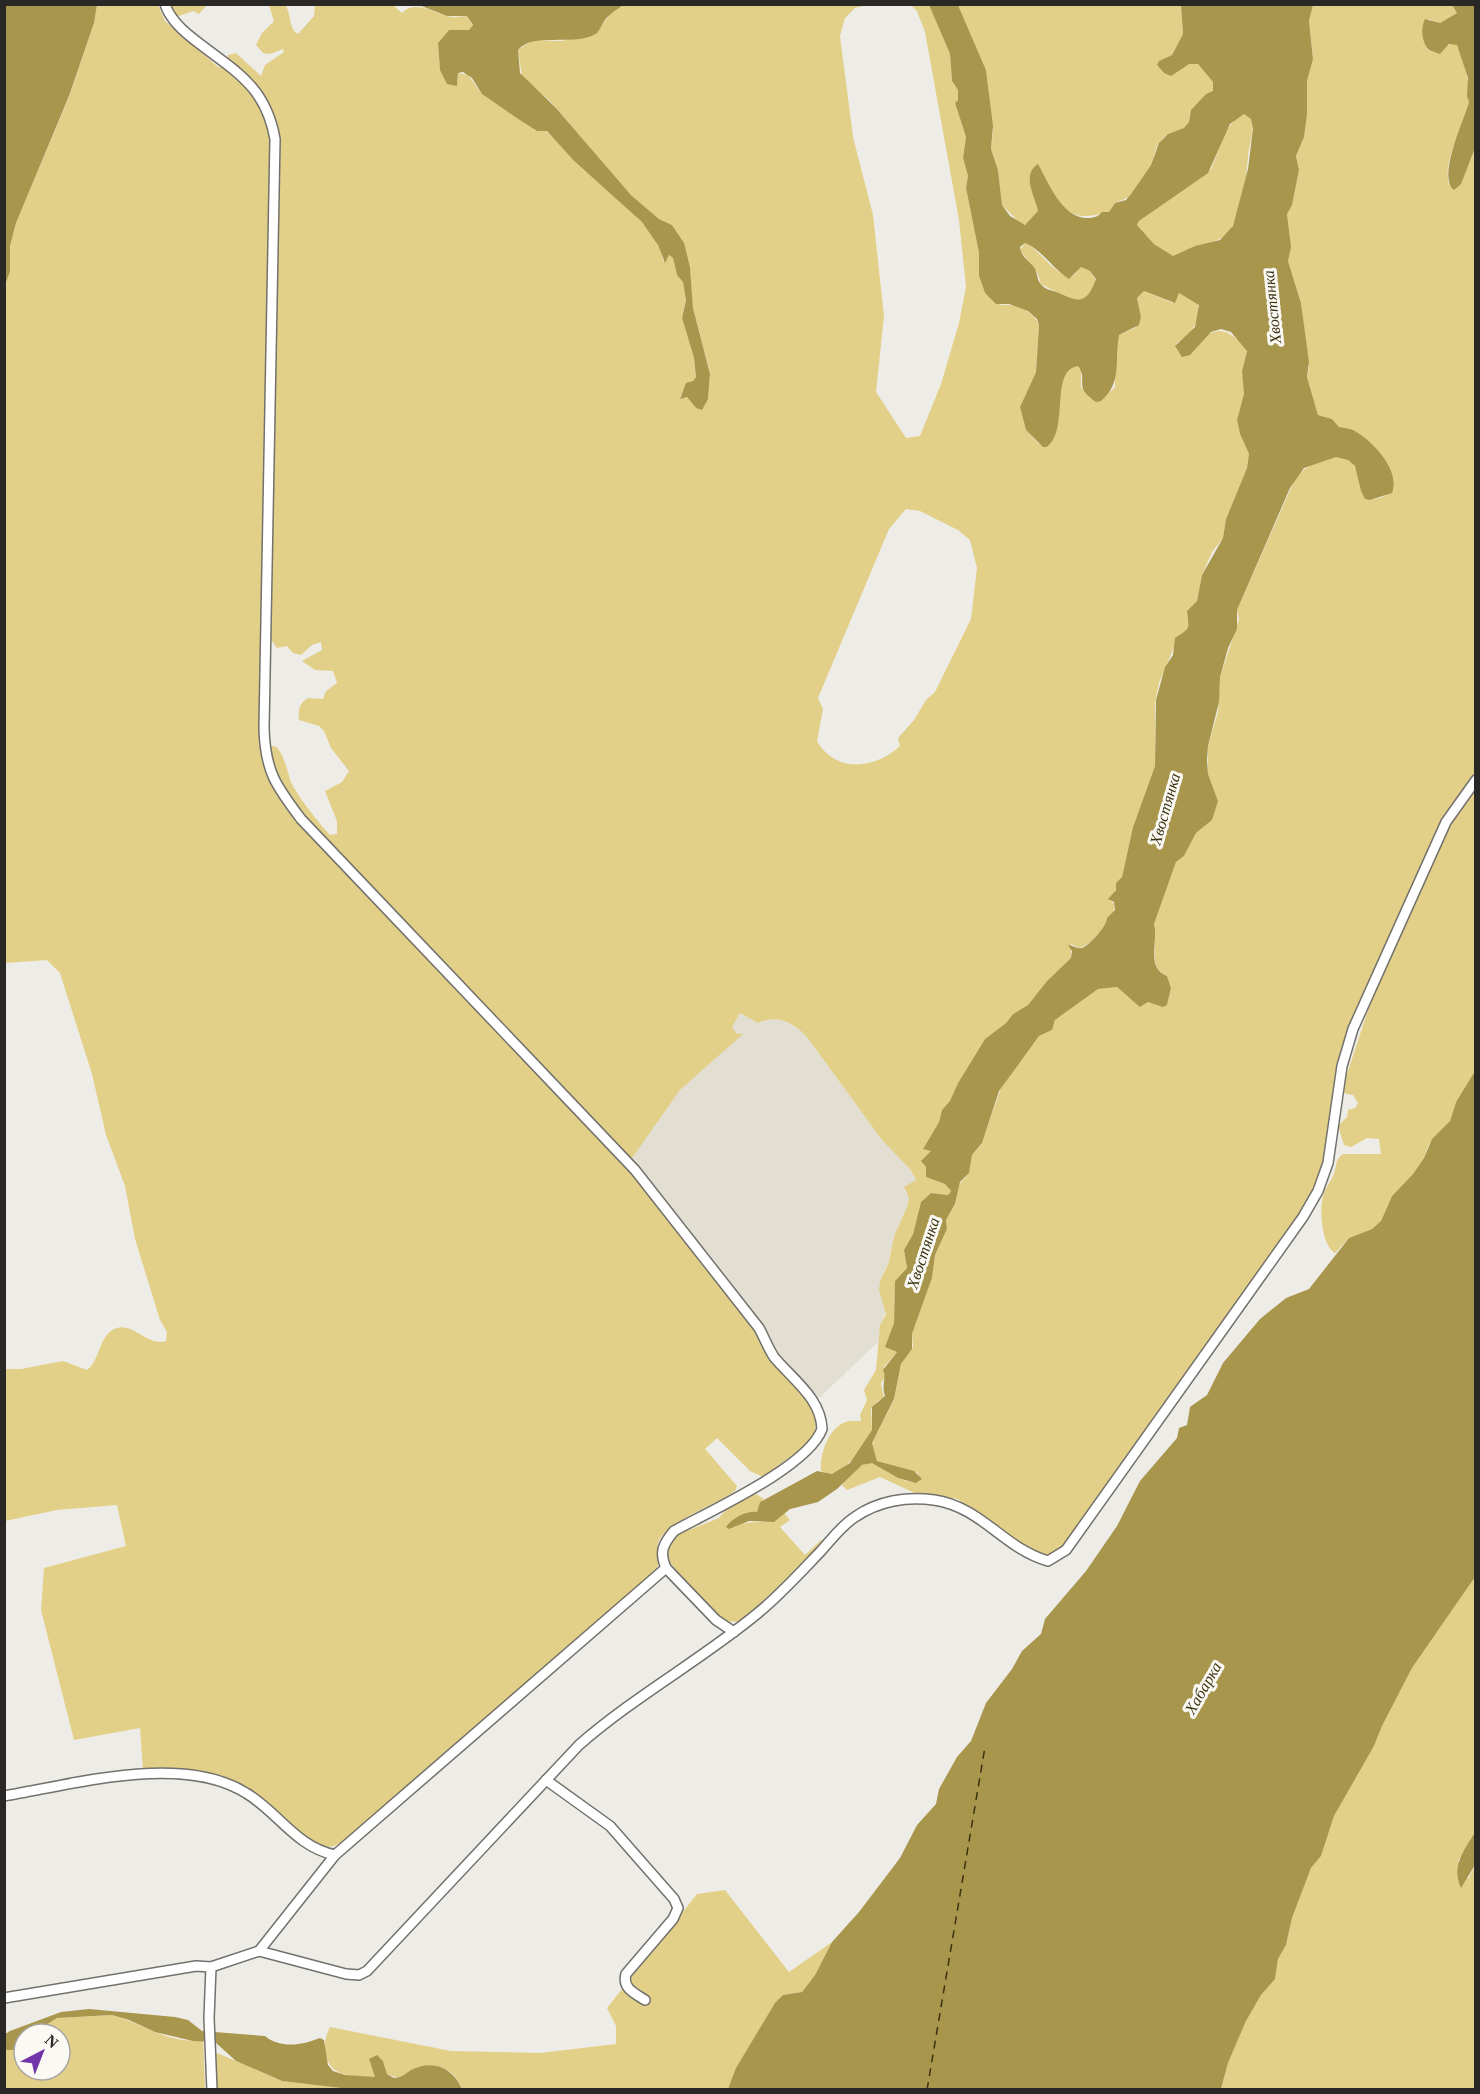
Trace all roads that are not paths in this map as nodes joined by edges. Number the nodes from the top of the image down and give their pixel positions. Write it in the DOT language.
graph roads {
  1 [pos="165,4"];
  2 [pos="1476,780"];
  3 [pos="666,1568"];
  4 [pos="734,1632"];
  5 [pos="546,1780"];
  6 [pos="4,1796"];
  7 [pos="335,1855"];
  8 [pos="259,1951"];
  9 [pos="211,1967"];
  10 [pos="4,1998"];
  11 [pos="645,2000"];
  12 [pos="212,2090"];
  1 -- 3 [label="street"];
  2 -- 4 [label="street"];
  3 -- 4 [label="street"];
  3 -- 7 [label="street"];
  4 -- 5 [label="street"];
  5 -- 8 [label="street"];
  5 -- 11 [label="street"];
  6 -- 7 [label="street"];
  7 -- 8 [label="street"];
  8 -- 9 [label="street"];
  9 -- 10 [label="street"];
  9 -- 12 [label="street"];
}
